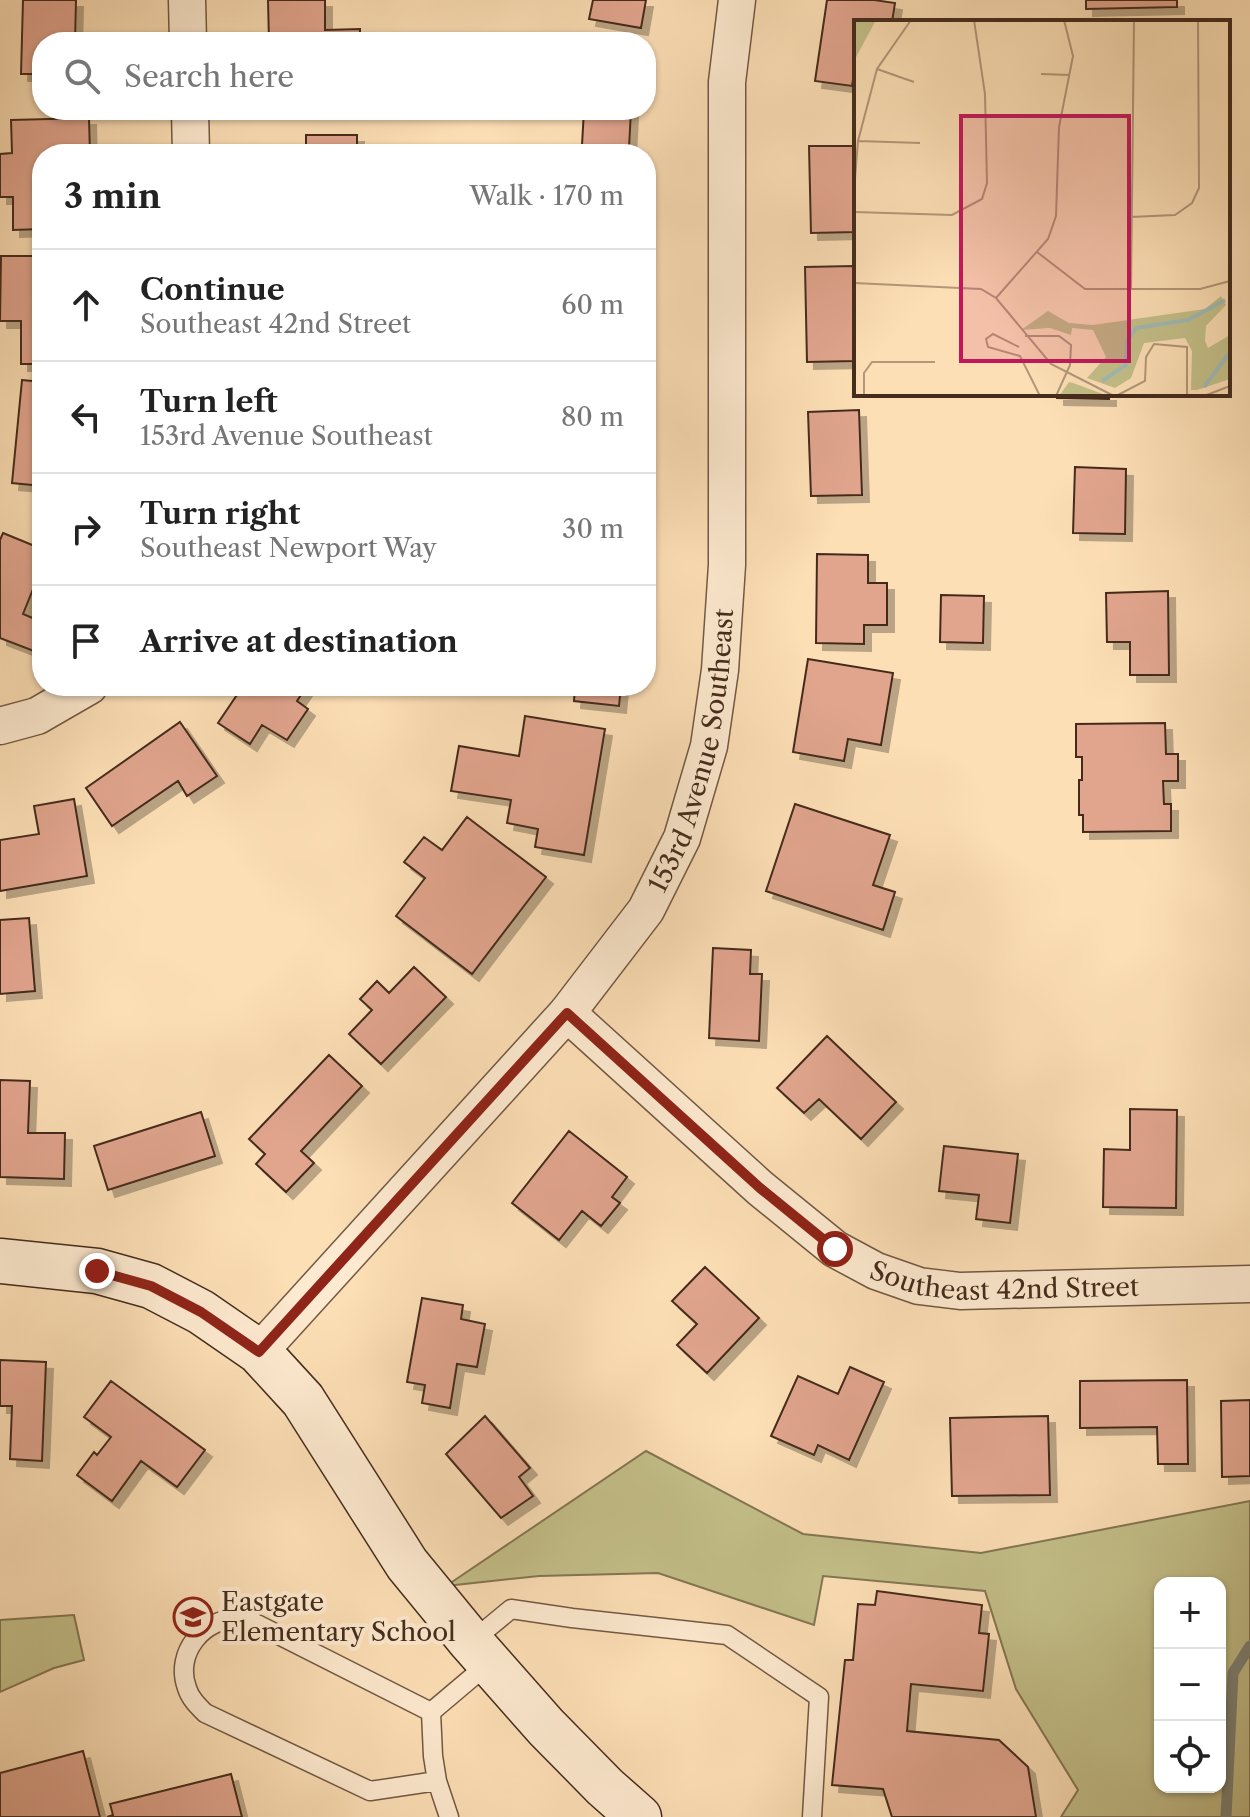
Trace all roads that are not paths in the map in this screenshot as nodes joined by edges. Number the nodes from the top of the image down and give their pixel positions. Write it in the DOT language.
graph roads {
  1 [pos="187,0"];
  2 [pos="737,0"];
  3 [pos="188,32"];
  4 [pos="190,120"];
  5 [pos="191,144"];
  6 [pos="71,696"];
  7 [pos="0,726"];
  8 [pos="567,1013"];
  9 [pos="0,1261"];
  10 [pos="1250,1284"];
  11 [pos="259,1352"];
  12 [pos="480,1652"];
  13 [pos="431,1712"];
  14 [pos="437,1781"];
  15 [pos="449,1817"];
  16 [pos="639,1817"];
  17 [pos="812,1817"];
  1 -- 3 [label="street"];
  2 -- 8 [label="street, 153rd Avenue Southeast"];
  4 -- 5 [label="street"];
  6 -- 7 [label="street"];
  8 -- 10 [label="street, Southeast 42nd Street"];
  8 -- 11 [label="street, 153rd Avenue Southeast"];
  9 -- 11 [label="main road"];
  11 -- 12 [label="main road"];
  12 -- 13 [label="lane"];
  12 -- 16 [label="main road"];
  12 -- 17 [label="lane"];
  13 -- 14 [label="lane"];
  13 -- 14 [label="lane"];
  14 -- 15 [label="lane"];
}
